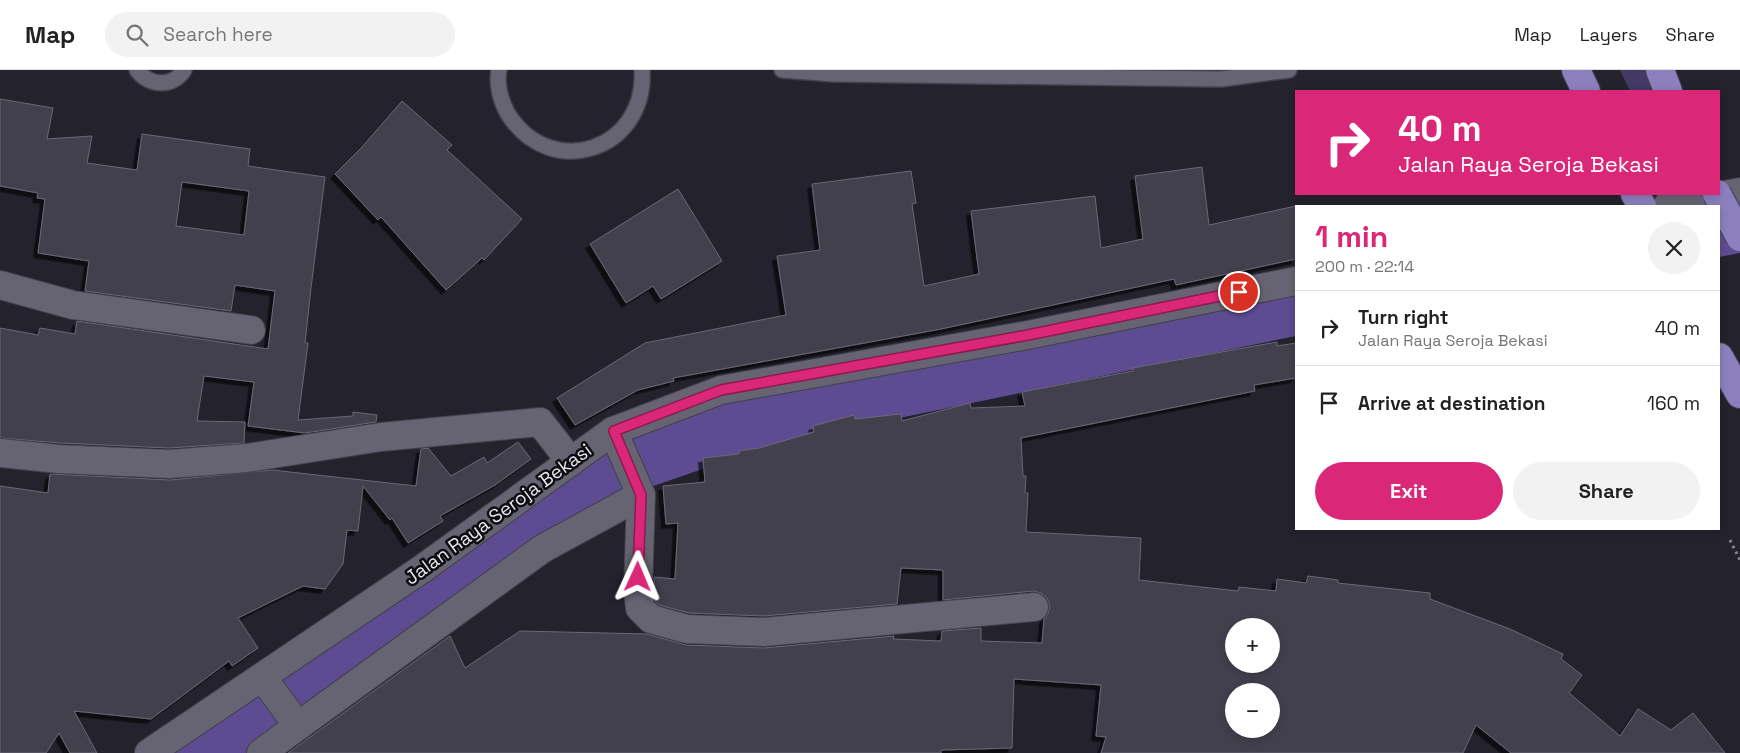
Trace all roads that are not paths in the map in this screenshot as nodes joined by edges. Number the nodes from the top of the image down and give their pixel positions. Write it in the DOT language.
graph roads {
  1 [pos="137,70"];
  2 [pos="184,70"];
  3 [pos="499,70"];
  4 [pos="642,70"];
  5 [pos="782,70"];
  6 [pos="1289,70"];
  7 [pos="1576,70"];
  8 [pos="1660,70"];
  9 [pos="1586,90"];
  10 [pos="1668,90"];
  11 [pos="1740,192"];
  12 [pos="1718,195"];
  13 [pos="1672,205"];
  14 [pos="1740,237"];
  15 [pos="1295,281"];
  16 [pos="0,285"];
  17 [pos="251,330"];
  18 [pos="1720,359"];
  19 [pos="1740,394"];
  20 [pos="617,440"];
  21 [pos="0,453"];
  22 [pos="571,462"];
  23 [pos="640,493"];
  24 [pos="1034,607"];
  25 [pos="266,681"];
  26 [pos="295,722"];
  27 [pos="149,753"];
  28 [pos="260,753"];
  1 -- 2 [label="lane"];
  3 -- 4 [label="lane"];
  5 -- 6 [label="lane"];
  7 -- 9 [label="highway"];
  8 -- 10 [label="highway"];
  11 -- 13 [label="street"];
  12 -- 14 [label="highway, bridge"];
  15 -- 20 [label="street, Jalan Raya Seroja Bekasi"];
  16 -- 17 [label="street"];
  18 -- 19 [label="highway"];
  20 -- 22 [label="street, Jalan Raya Seroja Bekasi"];
  20 -- 23 [label="street"];
  21 -- 22 [label="street"];
  22 -- 25 [label="street, Jalan Raya Seroja Bekasi"];
  23 -- 24 [label="street"];
  23 -- 26 [label="street"];
  25 -- 26 [label="street"];
  25 -- 27 [label="street, Jalan Raya Seroja Bekasi"];
  26 -- 28 [label="street"];
}
